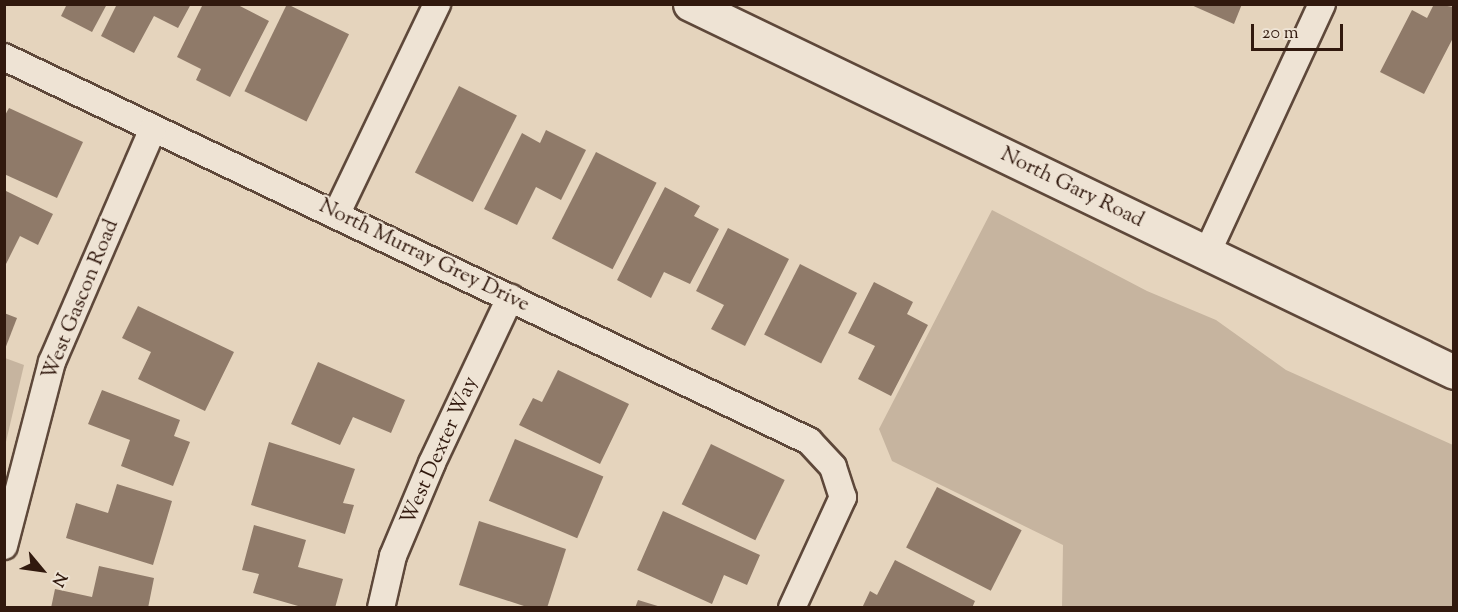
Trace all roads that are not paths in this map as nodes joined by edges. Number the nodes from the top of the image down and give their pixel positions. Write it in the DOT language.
graph roads {
  1 [pos="437,4"];
  2 [pos="690,4"];
  3 [pos="1322,4"];
  4 [pos="4,57"];
  5 [pos="153,129"];
  6 [pos="337,213"];
  7 [pos="1207,253"];
  8 [pos="510,298"];
  9 [pos="1454,372"];
  10 [pos="4,546"];
  11 [pos="381,608"];
  12 [pos="792,608"];
  1 -- 6 [label="street"];
  2 -- 7 [label="main road, North Gary Road"];
  3 -- 7 [label="street"];
  4 -- 5 [label="street, North Murray Grey Drive"];
  5 -- 6 [label="street, North Murray Grey Drive"];
  5 -- 10 [label="street, West Gascon Road"];
  6 -- 8 [label="street, North Murray Grey Drive"];
  7 -- 9 [label="main road, North Gary Road"];
  8 -- 11 [label="street, West Dexter Way"];
  8 -- 12 [label="street, North Murray Grey Drive"];
}
